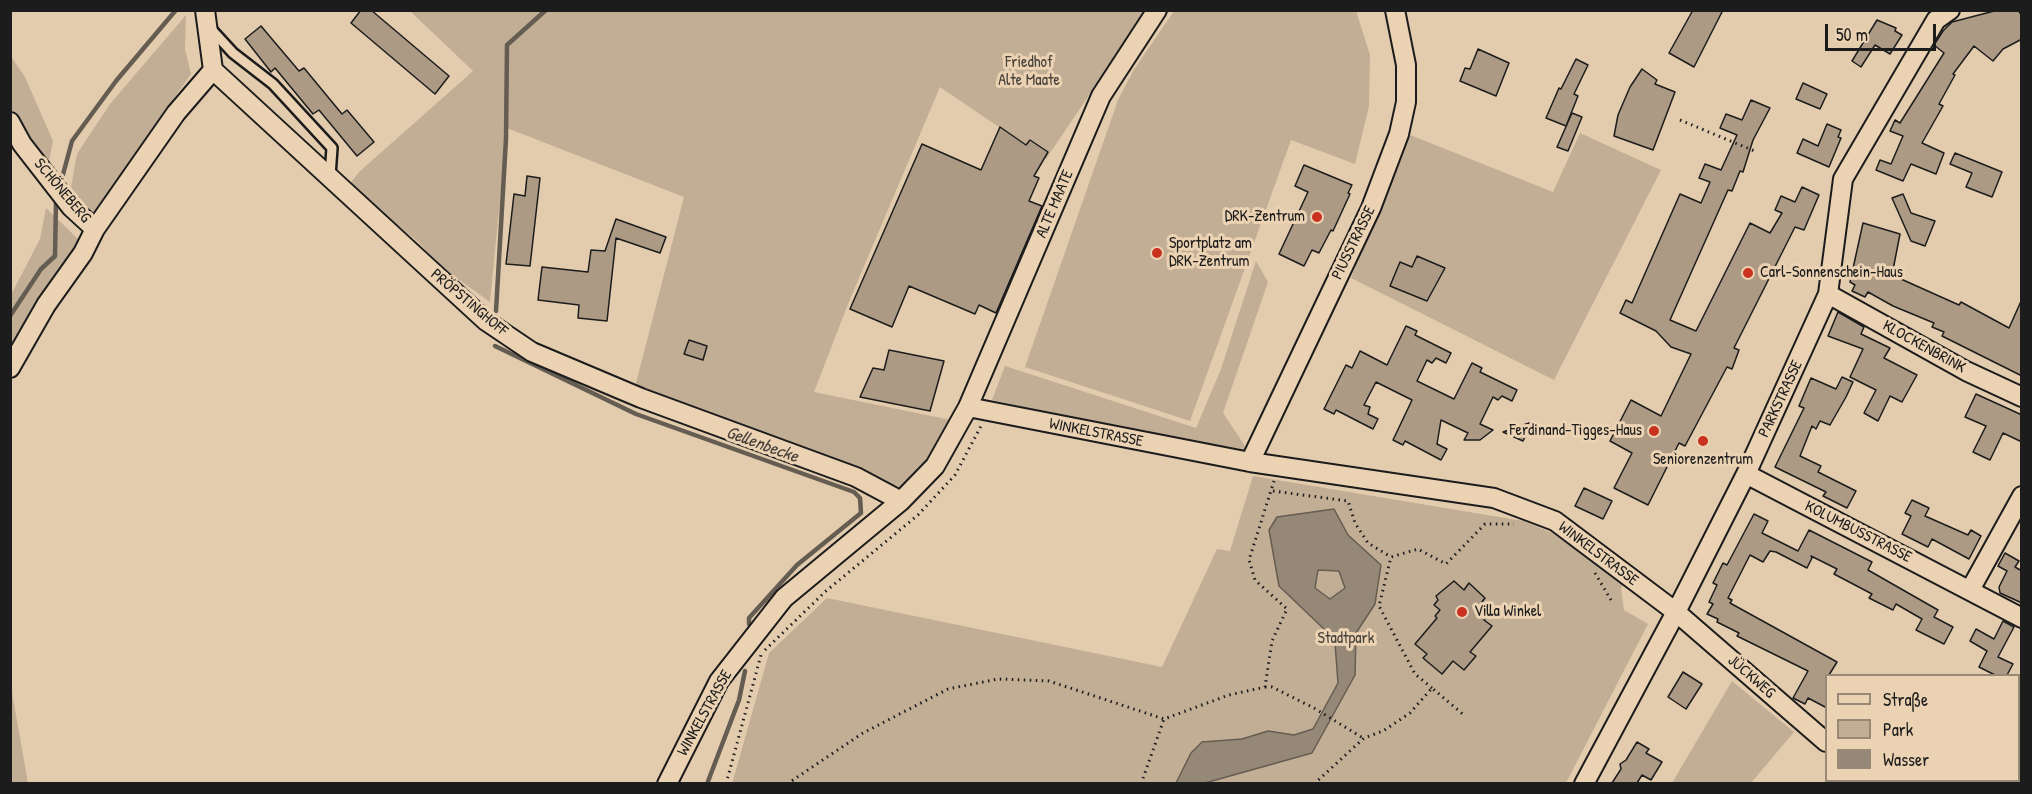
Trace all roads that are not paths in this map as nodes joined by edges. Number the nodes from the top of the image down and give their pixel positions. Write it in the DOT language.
graph roads {
  1 [pos="1157,10"];
  2 [pos="1395,10"];
  3 [pos="1948,11"];
  4 [pos="206,18"];
  5 [pos="213,70"];
  6 [pos="10,122"];
  7 [pos="330,178"];
  8 [pos="95,229"];
  9 [pos="1828,294"];
  10 [pos="10,368"];
  11 [pos="2022,397"];
  12 [pos="968,407"];
  13 [pos="1250,462"];
  14 [pos="1746,474"];
  15 [pos="2022,495"];
  16 [pos="901,501"];
  17 [pos="1970,590"];
  18 [pos="1676,612"];
  19 [pos="2022,618"];
  20 [pos="1825,740"];
  21 [pos="667,783"];
  22 [pos="1584,783"];
  1 -- 12 [label="street, ALTE MAATE"];
  2 -- 13 [label="street, PIUSSTRASSE"];
  3 -- 9 [label="street, PARKSTRASSE"];
  4 -- 5 [label="street"];
  4 -- 7 [label="lane"];
  5 -- 7 [label="street, PRÖPSTINGHOFF"];
  5 -- 8 [label="street"];
  6 -- 8 [label="street, SCHÖNEBERG"];
  7 -- 16 [label="street, PRÖPSTINGHOFF"];
  8 -- 10 [label="street"];
  9 -- 11 [label="street, KLOCKENBRINK"];
  9 -- 14 [label="street, PARKSTRASSE"];
  12 -- 13 [label="street, WINKELSTRASSE"];
  12 -- 16 [label="street, WINKELSTRASSE"];
  13 -- 18 [label="street, WINKELSTRASSE"];
  14 -- 17 [label="street, KOLUMBUSSTRASSE"];
  14 -- 18 [label="street, PARKSTRASSE"];
  15 -- 17 [label="street"];
  16 -- 21 [label="street, WINKELSTRASSE"];
  17 -- 19 [label="street, KOLUMBUSSTRASSE"];
  18 -- 20 [label="street, JÜCKWEG"];
  18 -- 22 [label="street, PARKSTRASSE"];
}
